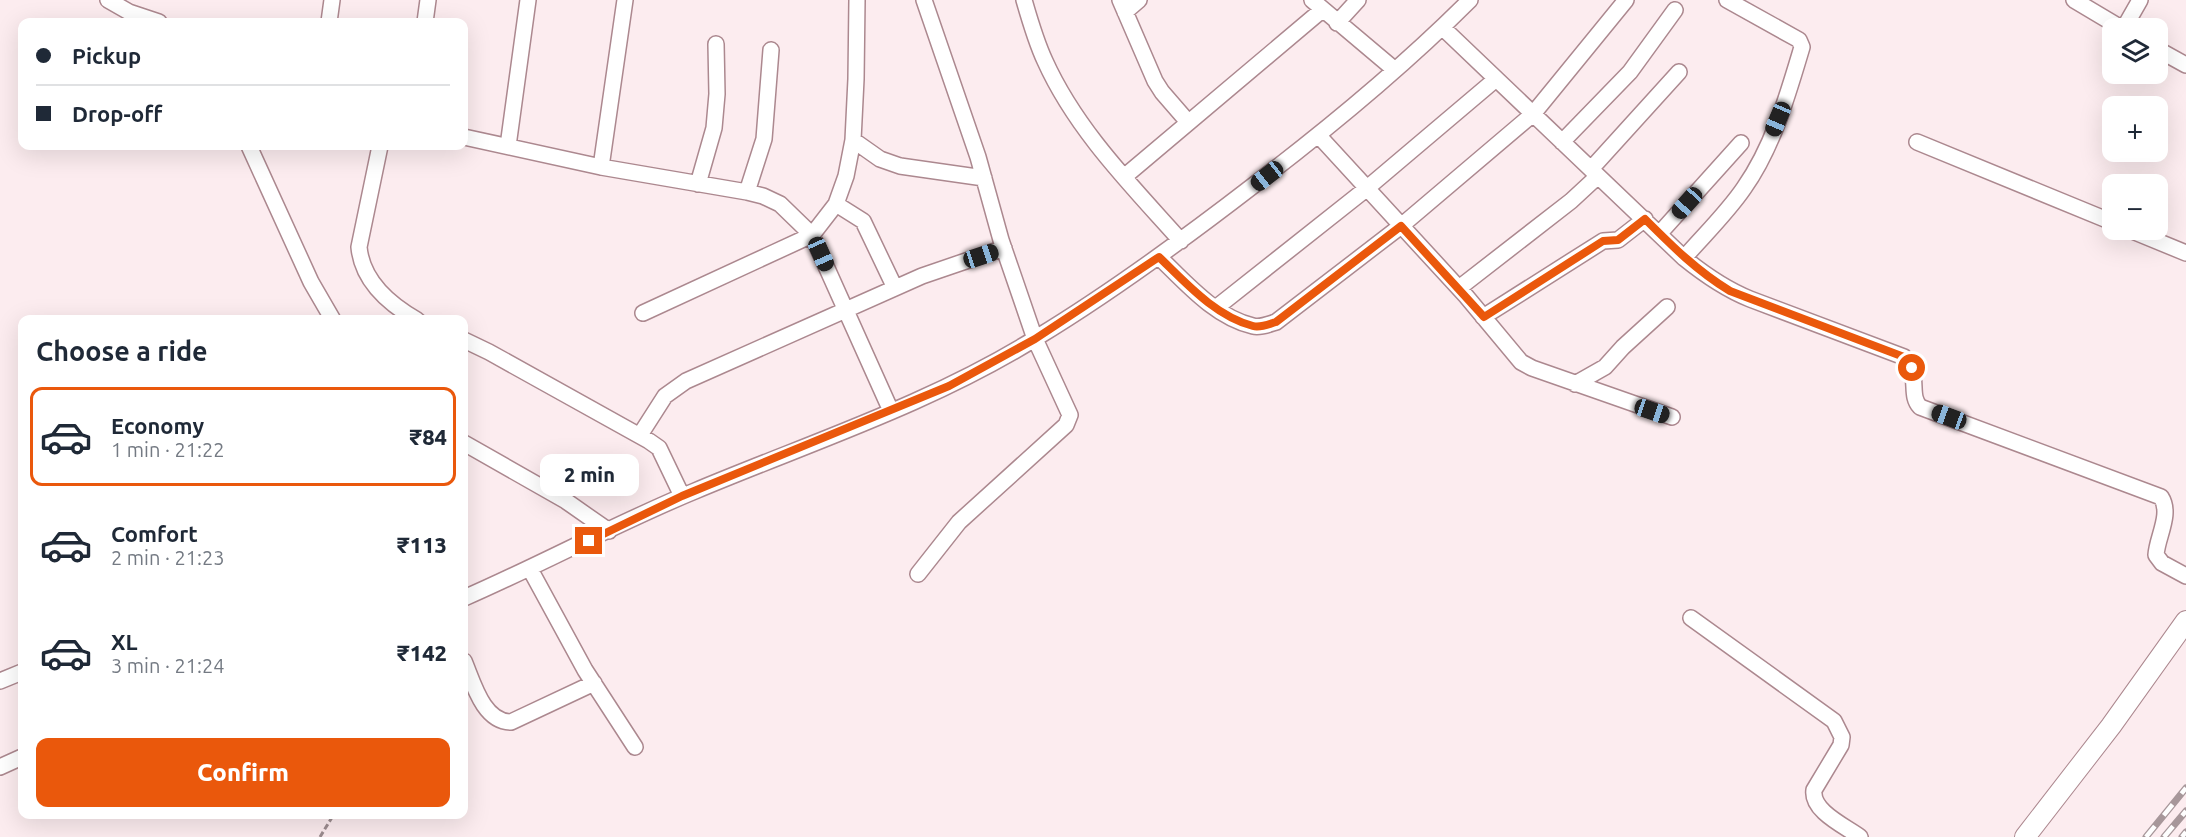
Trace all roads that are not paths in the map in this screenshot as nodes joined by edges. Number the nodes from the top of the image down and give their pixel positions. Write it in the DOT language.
graph roads {
  1 [pos="108,0"];
  2 [pos="332,0"];
  3 [pos="428,0"];
  4 [pos="528,0"];
  5 [pos="625,0"];
  6 [pos="857,0"];
  7 [pos="924,0"];
  8 [pos="1024,0"];
  9 [pos="1139,0"];
  10 [pos="1358,0"];
  11 [pos="1470,0"];
  12 [pos="1626,0"];
  13 [pos="1727,0"];
  14 [pos="2074,0"];
  15 [pos="2140,0"];
  16 [pos="1317,5"];
  17 [pos="1123,6"];
  18 [pos="1675,10"];
  19 [pos="147,18"];
  20 [pos="329,18"];
  21 [pos="426,18"];
  22 [pos="2106,18"];
  23 [pos="2129,18"];
  24 [pos="1337,23"];
  25 [pos="1443,28"];
  26 [pos="716,44"];
  27 [pos="771,50"];
  28 [pos="2168,55"];
  29 [pos="2186,65"];
  30 [pos="1395,70"];
  31 [pos="1679,72"];
  32 [pos="1496,79"];
  33 [pos="1533,114"];
  34 [pos="1188,122"];
  35 [pos="1319,136"];
  36 [pos="468,138"];
  37 [pos="853,140"];
  38 [pos="1562,141"];
  39 [pos="1917,141"];
  40 [pos="1741,143"];
  41 [pos="508,146"];
  42 [pos="251,150"];
  43 [pos="379,150"];
  44 [pos="601,167"];
  45 [pos="1594,173"];
  46 [pos="1124,177"];
  47 [pos="984,178"];
  48 [pos="698,184"];
  49 [pos="1366,189"];
  50 [pos="747,192"];
  51 [pos="836,204"];
  52 [pos="2102,218"];
  53 [pos="1645,219"];
  54 [pos="1401,226"];
  55 [pos="1660,233"];
  56 [pos="812,235"];
  57 [pos="2154,240"];
  58 [pos="1181,241"];
  59 [pos="1004,248"];
  60 [pos="2186,253"];
  61 [pos="1159,257"];
  62 [pos="1684,258"];
  63 [pos="895,288"];
  64 [pos="1459,288"];
  65 [pos="1217,307"];
  66 [pos="1668,307"];
  67 [pos="846,309"];
  68 [pos="643,313"];
  69 [pos="330,315"];
  70 [pos="408,315"];
  71 [pos="1484,317"];
  72 [pos="1035,339"];
  73 [pos="468,342"];
  74 [pos="1575,384"];
  75 [pos="891,411"];
  76 [pos="1672,417"];
  77 [pos="640,435"];
  78 [pos="468,445"];
  79 [pos="682,496"];
  80 [pos="609,531"];
  81 [pos="530,569"];
  82 [pos="918,574"];
  83 [pos="2186,576"];
  84 [pos="468,596"];
  85 [pos="1691,618"];
  86 [pos="2186,621"];
  87 [pos="468,670"];
  88 [pos="18,674"];
  89 [pos="0,681"];
  90 [pos="594,683"];
  91 [pos="635,747"];
  92 [pos="18,759"];
  93 [pos="0,767"];
  94 [pos="1860,837"];
  95 [pos="2025,837"];
  1 -- 19 [label="street"];
  2 -- 20 [label="street"];
  3 -- 21 [label="street"];
  4 -- 41 [label="street"];
  5 -- 44 [label="street"];
  6 -- 37 [label="street"];
  7 -- 47 [label="street"];
  8 -- 46 [label="street"];
  9 -- 17 [label="street"];
  10 -- 24 [label="street"];
  11 -- 25 [label="street"];
  12 -- 33 [label="street"];
  13 -- 62 [label="street"];
  14 -- 22 [label="street"];
  15 -- 23 [label="street"];
  16 -- 24 [label="street"];
  16 -- 34 [label="street"];
  17 -- 34 [label="street"];
  18 -- 38 [label="street"];
  24 -- 30 [label="street"];
  25 -- 30 [label="street"];
  25 -- 32 [label="street"];
  26 -- 48 [label="street"];
  27 -- 50 [label="street"];
  28 -- 29 [label="street"];
  30 -- 35 [label="street"];
  31 -- 45 [label="street"];
  32 -- 33 [label="street"];
  32 -- 49 [label="street"];
  33 -- 38 [label="street"];
  33 -- 54 [label="street"];
  34 -- 46 [label="street"];
  35 -- 49 [label="street"];
  35 -- 58 [label="street"];
  36 -- 41 [label="street"];
  37 -- 47 [label="street"];
  37 -- 51 [label="street"];
  38 -- 45 [label="street"];
  39 -- 52 [label="street"];
  40 -- 55 [label="street"];
  41 -- 44 [label="street"];
  42 -- 69 [label="street"];
  43 -- 70 [label="street"];
  44 -- 48 [label="street"];
  45 -- 53 [label="street"];
  45 -- 64 [label="street"];
  46 -- 58 [label="street"];
  47 -- 59 [label="street"];
  48 -- 50 [label="street"];
  49 -- 54 [label="street"];
  49 -- 65 [label="street"];
  50 -- 56 [label="street"];
  51 -- 56 [label="street"];
  51 -- 63 [label="street"];
  53 -- 55 [label="street"];
  53 -- 71 [label="street"];
  54 -- 64 [label="street"];
  54 -- 65 [label="street"];
  55 -- 62 [label="street"];
  56 -- 67 [label="street"];
  56 -- 68 [label="street"];
  57 -- 60 [label="street"];
  58 -- 61 [label="street"];
  59 -- 63 [label="street"];
  59 -- 72 [label="street"];
  61 -- 65 [label="street"];
  61 -- 72 [label="street"];
  62 -- 83 [label="street"];
  63 -- 67 [label="street"];
  64 -- 71 [label="street"];
  66 -- 74 [label="street"];
  67 -- 75 [label="street"];
  67 -- 77 [label="street"];
  71 -- 74 [label="street"];
  72 -- 75 [label="street"];
  72 -- 82 [label="street"];
  73 -- 77 [label="street"];
  74 -- 76 [label="street"];
  75 -- 79 [label="street"];
  77 -- 79 [label="street"];
  78 -- 80 [label="street"];
  79 -- 80 [label="street"];
  80 -- 81 [label="street"];
  81 -- 84 [label="street"];
  81 -- 90 [label="street"];
  85 -- 94 [label="street"];
  86 -- 95 [label="street"];
  87 -- 90 [label="street"];
  88 -- 89 [label="street"];
  90 -- 91 [label="street"];
  92 -- 93 [label="street"];
}
